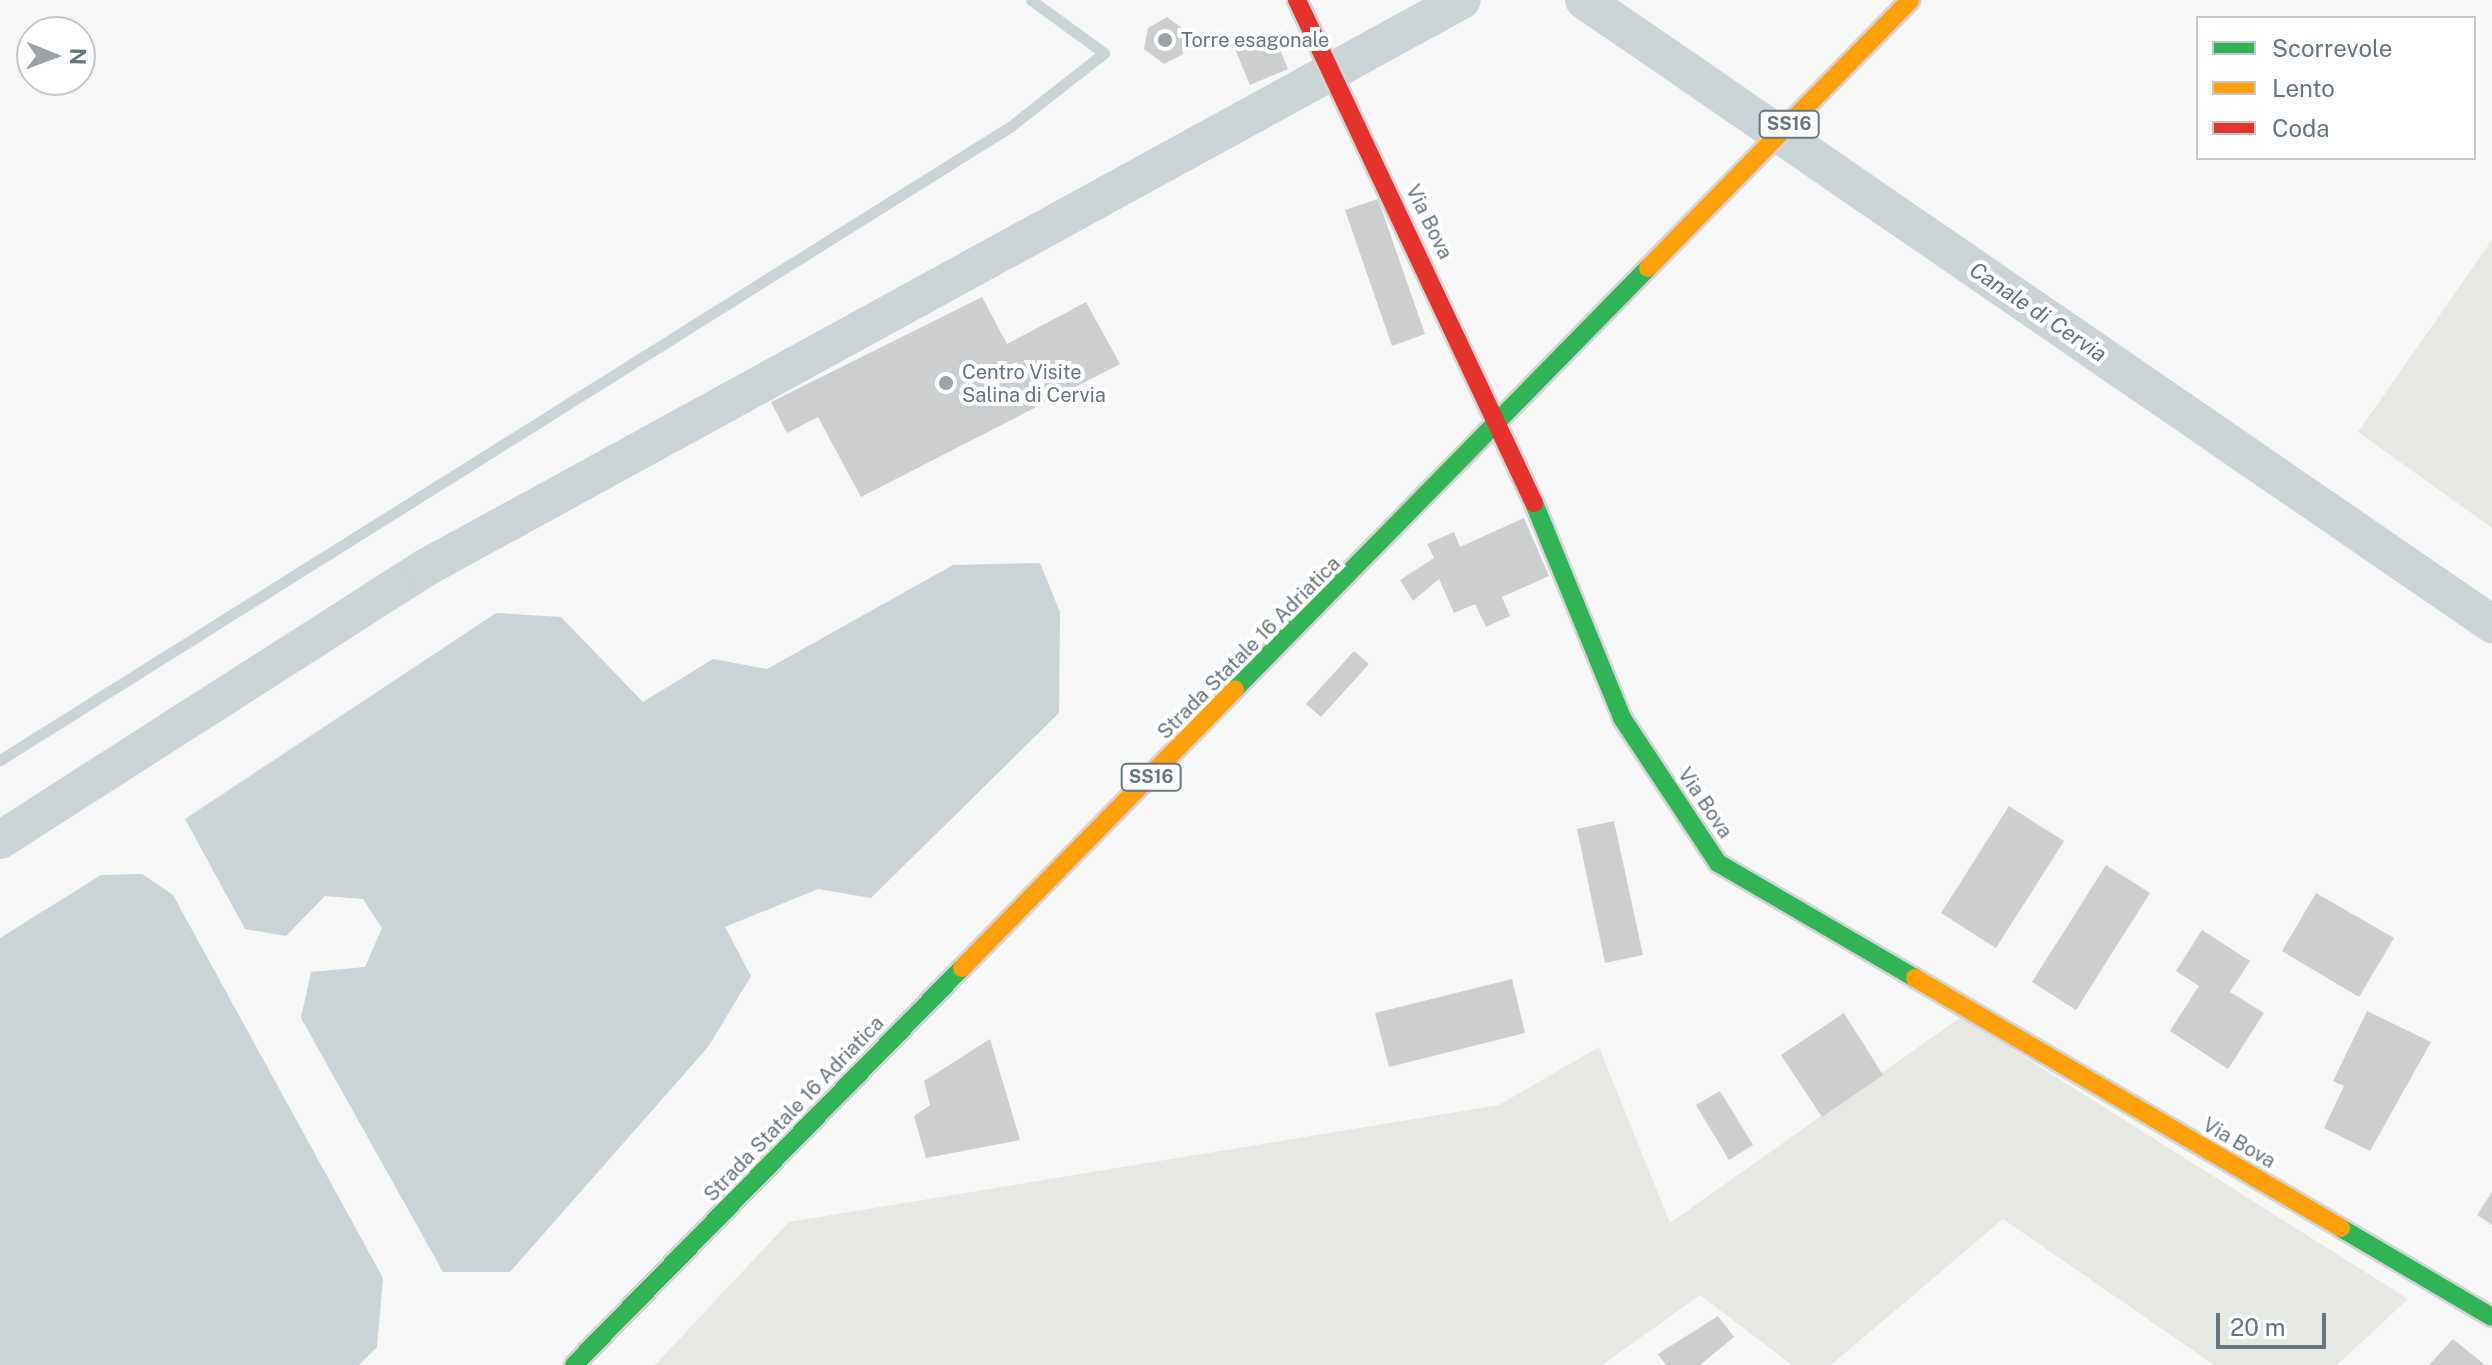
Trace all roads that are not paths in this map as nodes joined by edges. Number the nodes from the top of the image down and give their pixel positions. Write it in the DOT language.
graph roads {
  1 [pos="1297,0"];
  2 [pos="1910,0"];
  3 [pos="1502,423"];
  4 [pos="2492,1317"];
  5 [pos="574,1365"];
  1 -- 3 [label="main road, Via Bova"];
  2 -- 3 [label="main road, Strada Statale 16 Adriatica / SS16"];
  3 -- 4 [label="main road, Via Bova"];
  3 -- 5 [label="main road, Strada Statale 16 Adriatica / SS16"];
}
